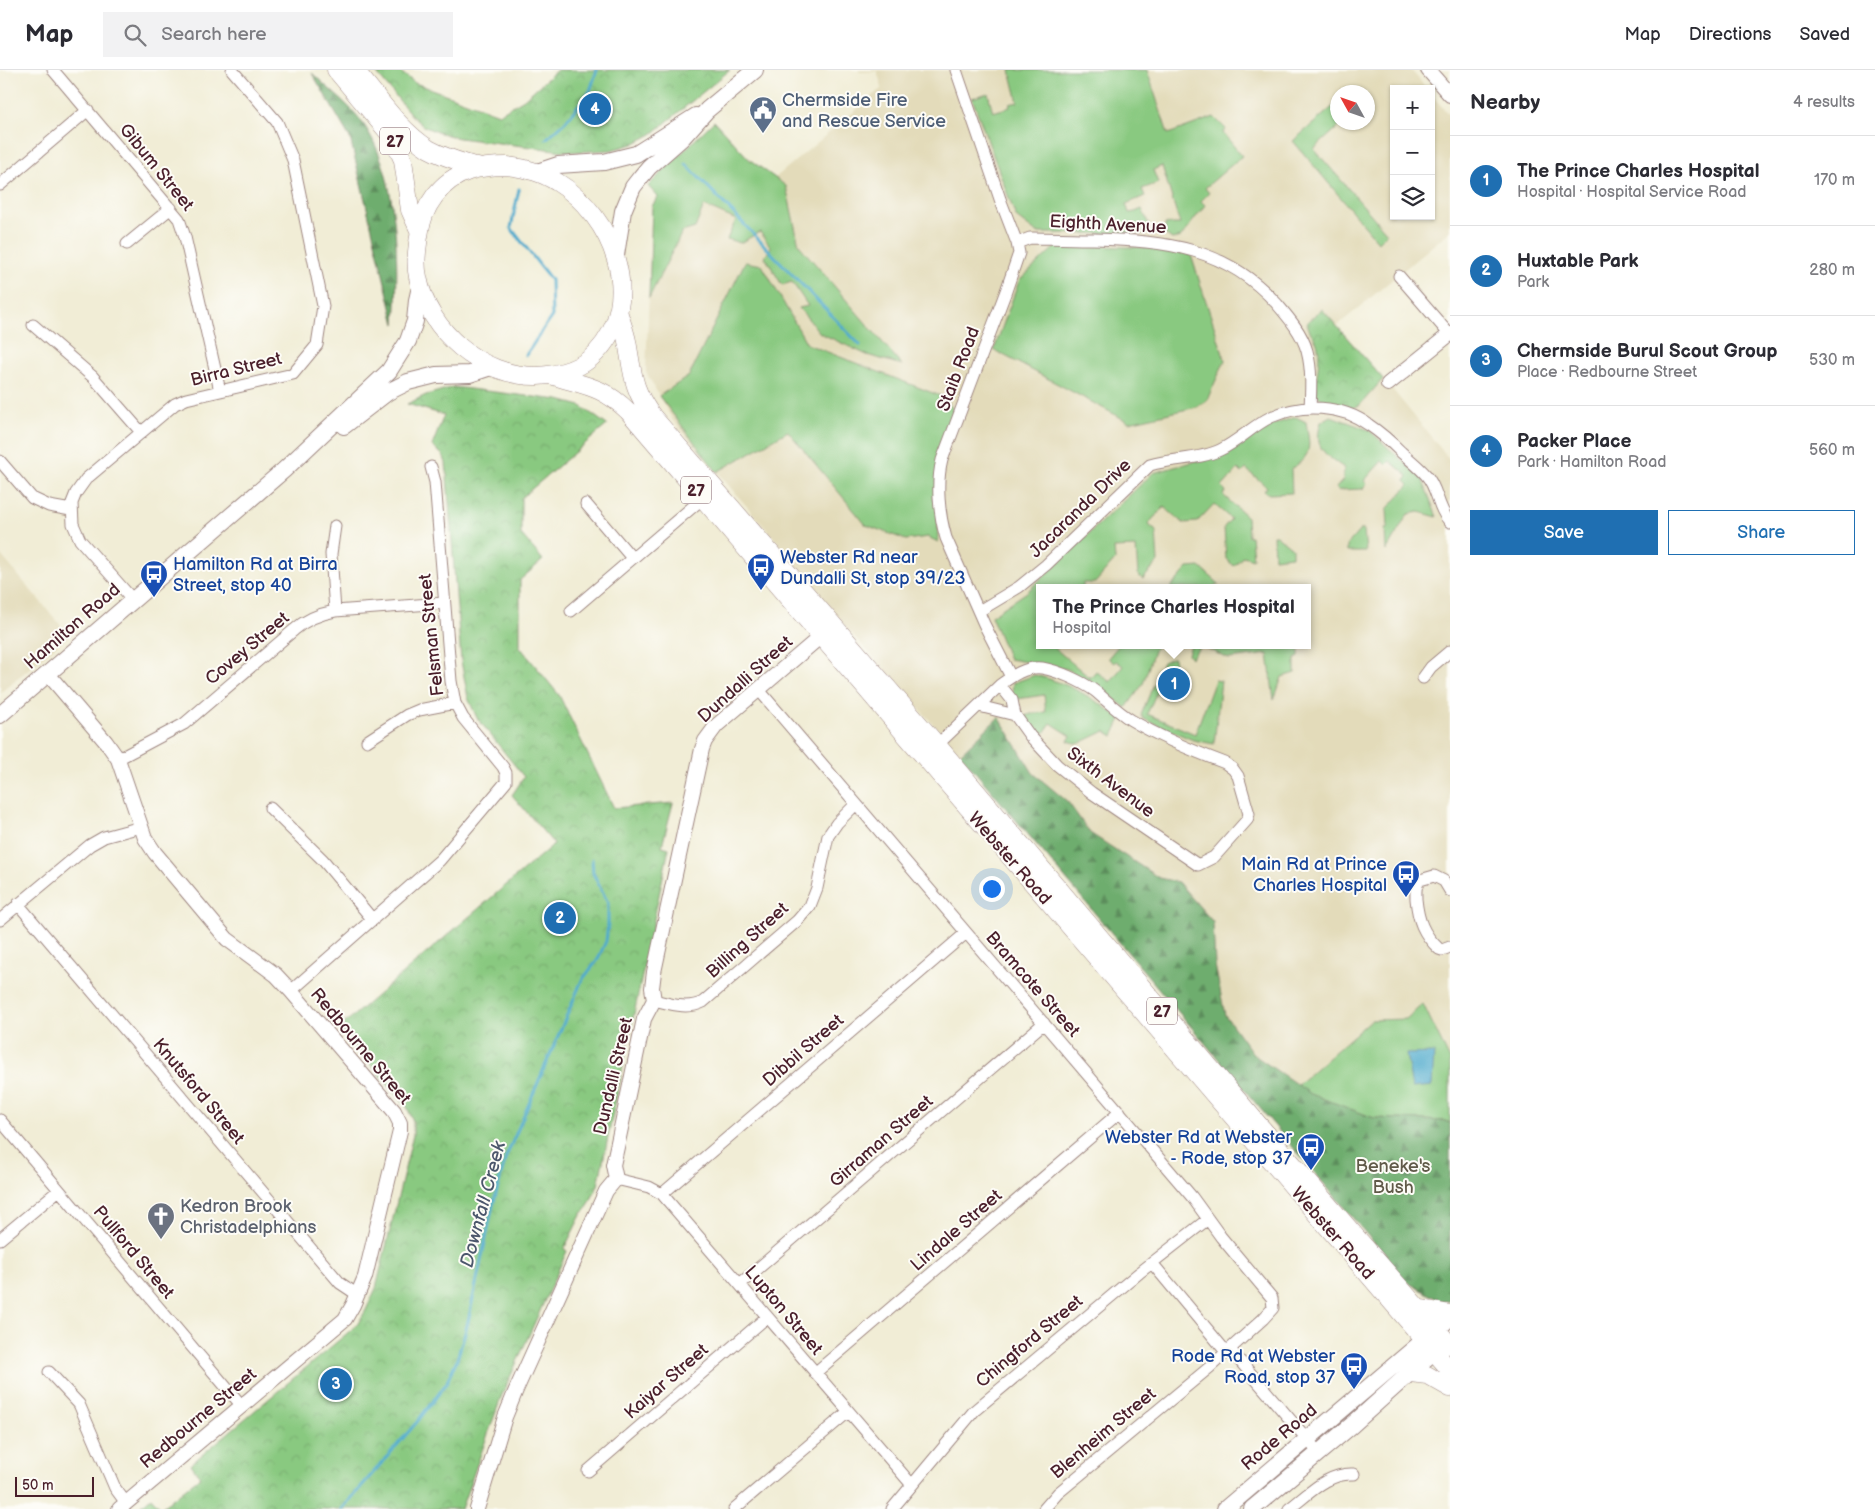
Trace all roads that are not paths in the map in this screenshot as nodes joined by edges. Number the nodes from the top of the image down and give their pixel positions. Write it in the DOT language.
graph roads {
  1 [pos="53,70"];
  2 [pos="232,70"];
  3 [pos="336,70"];
  4 [pos="355,70"];
  5 [pos="755,70"];
  6 [pos="956,70"];
  7 [pos="1428,70"];
  8 [pos="1450,96"];
  9 [pos="88,110"];
  10 [pos="708,110"];
  11 [pos="480,168"];
  12 [pos="537,172"];
  13 [pos="0,185"];
  14 [pos="171,208"];
  15 [pos="419,230"];
  16 [pos="1017,243"];
  17 [pos="127,244"];
  18 [pos="616,255"];
  19 [pos="1399,276"];
  20 [pos="420,287"];
  21 [pos="618,311"];
  22 [pos="33,325"];
  23 [pos="1450,335"];
  24 [pos="491,367"];
  25 [pos="551,375"];
  26 [pos="1388,384"];
  27 [pos="220,391"];
  28 [pos="1310,408"];
  29 [pos="141,432"];
  30 [pos="0,461"];
  31 [pos="431,467"];
  32 [pos="284,470"];
  33 [pos="703,498"];
  34 [pos="586,504"];
  35 [pos="71,510"];
  36 [pos="1450,522"];
  37 [pos="335,526"];
  38 [pos="632,558"];
  39 [pos="132,600"];
  40 [pos="444,603"];
  41 [pos="335,611"];
  42 [pos="571,611"];
  43 [pos="979,611"];
  44 [pos="826,631"];
  45 [pos="1450,651"];
  46 [pos="48,674"];
  47 [pos="1011,677"];
  48 [pos="1423,678"];
  49 [pos="1000,685"];
  50 [pos="759,690"];
  51 [pos="455,703"];
  52 [pos="979,706"];
  53 [pos="0,715"];
  54 [pos="1015,715"];
  55 [pos="367,741"];
  56 [pos="930,751"];
  57 [pos="118,759"];
  58 [pos="856,804"];
  59 [pos="270,808"];
  60 [pos="141,827"];
  61 [pos="1450,891"];
  62 [pos="18,904"];
  63 [pos="0,920"];
  64 [pos="373,920"];
  65 [pos="966,933"];
  66 [pos="1450,947"];
  67 [pos="291,991"];
  68 [pos="654,1000"];
  69 [pos="1044,1023"];
  70 [pos="1120,1112"];
  71 [pos="0,1120"];
  72 [pos="616,1179"];
  73 [pos="59,1190"];
  74 [pos="662,1194"];
  75 [pos="1208,1219"];
  76 [pos="0,1239"];
  77 [pos="1152,1263"];
  78 [pos="740,1284"];
  79 [pos="358,1295"];
  80 [pos="1273,1305"];
  81 [pos="1417,1308"];
  82 [pos="1450,1316"];
  83 [pos="767,1317"];
  84 [pos="1440,1340"];
  85 [pos="1228,1350"];
  86 [pos="1450,1370"];
  87 [pos="49,1372"];
  88 [pos="1411,1372"];
  89 [pos="815,1373"];
  90 [pos="1450,1388"];
  91 [pos="242,1406"];
  92 [pos="848,1412"];
  93 [pos="1307,1440"];
  94 [pos="1319,1453"];
  95 [pos="588,1470"];
  96 [pos="1354,1474"];
  97 [pos="912,1484"];
  98 [pos="122,1506"];
  99 [pos="477,1509"];
  100 [pos="734,1509"];
  101 [pos="892,1509"];
  102 [pos="1044,1509"];
  103 [pos="1225,1509"];
  104 [pos="1252,1509"];
  105 [pos="1289,1509"];
  1 -- 9 [label="street, Gibum Street"];
  2 -- 27 [label="street, Birra Street"];
  3 -- 15 [label="main road, 27"];
  4 -- 11 [label="main road, 27"];
  5 -- 10 [label="main road"];
  6 -- 16 [label="street, Staib Road"];
  7 -- 8 [label="street"];
  9 -- 13 [label="street"];
  9 -- 14 [label="street, Gibum Street"];
  10 -- 12 [label="main road"];
  10 -- 18 [label="main road"];
  11 -- 12 [label="main road, 27"];
  11 -- 15 [label="main road"];
  12 -- 18 [label="main road, 27"];
  14 -- 17 [label="street"];
  14 -- 27 [label="street, Gibum Street"];
  15 -- 20 [label="main road, 27"];
  16 -- 28 [label="street, Eighth Avenue"];
  16 -- 43 [label="street, Staib Road"];
  18 -- 21 [label="main road, 27"];
  19 -- 23 [label="street"];
  20 -- 24 [label="main road, 27"];
  20 -- 32 [label="main road, Hamilton Road"];
  21 -- 25 [label="main road"];
  21 -- 44 [label="main road, Webster Road / 27"];
  22 -- 29 [label="street"];
  23 -- 26 [label="street"];
  24 -- 25 [label="main road, 27"];
  24 -- 32 [label="main road, Hamilton Road"];
  25 -- 33 [label="main road, Webster Road / 27"];
  27 -- 29 [label="street, Birra Street"];
  28 -- 36 [label="street, Jacaranda Drive"];
  28 -- 43 [label="street, Jacaranda Drive"];
  29 -- 35 [label="street, Birra Street"];
  30 -- 35 [label="street"];
  31 -- 40 [label="street, Felsman Street"];
  32 -- 39 [label="main road, Hamilton Road"];
  33 -- 38 [label="street"];
  33 -- 44 [label="main road, Webster Road / 27"];
  34 -- 38 [label="street"];
  35 -- 39 [label="street"];
  37 -- 41 [label="street"];
  38 -- 42 [label="street"];
  39 -- 46 [label="main road, Hamilton Road"];
  40 -- 41 [label="street, Covey Street"];
  40 -- 51 [label="street, Felsman Street"];
  41 -- 57 [label="street, Covey Street"];
  43 -- 47 [label="street, Staib Road"];
  44 -- 50 [label="street, Dundalli Street"];
  44 -- 56 [label="main road, Webster Road / 27"];
  45 -- 48 [label="street"];
  46 -- 53 [label="main road, Hamilton Road"];
  46 -- 57 [label="street, Redbourne Street"];
  47 -- 49 [label="street"];
  47 -- 54 [label="street, Sixth Avenue"];
  49 -- 52 [label="street"];
  49 -- 54 [label="street, Sixth Avenue"];
  50 -- 58 [label="street, Bramcote Street"];
  50 -- 68 [label="street, Dundalli Street"];
  51 -- 55 [label="street"];
  51 -- 64 [label="street, Felsman Street"];
  52 -- 54 [label="street"];
  52 -- 56 [label="street"];
  56 -- 81 [label="main road, Webster Road / 27"];
  56 -- 84 [label="main road, Webster Road / 27"];
  57 -- 60 [label="street, Redbourne Street"];
  58 -- 65 [label="street, Bramcote Street"];
  58 -- 68 [label="street, Billing Street"];
  59 -- 64 [label="street"];
  60 -- 62 [label="street"];
  60 -- 67 [label="street, Redbourne Street"];
  61 -- 66 [label="street"];
  62 -- 63 [label="street"];
  62 -- 79 [label="street, Knutsford Street"];
  64 -- 67 [label="street, Felsman Street"];
  65 -- 69 [label="street, Bramcote Street"];
  65 -- 74 [label="street, Dibbil Street"];
  67 -- 79 [label="street, Redbourne Street"];
  68 -- 72 [label="street, Dundalli Street"];
  69 -- 70 [label="street, Bramcote Street"];
  69 -- 78 [label="street, Girraman Street"];
  70 -- 75 [label="street, Bramcote Street"];
  70 -- 89 [label="street, Lindale Street"];
  71 -- 73 [label="street, Pullford Street"];
  72 -- 74 [label="street, Lupton Street"];
  72 -- 99 [label="street"];
  73 -- 76 [label="street"];
  73 -- 91 [label="street, Pullford Street"];
  74 -- 78 [label="street, Lupton Street"];
  75 -- 77 [label="street, Chingford Street"];
  75 -- 80 [label="street, Bramcote Street"];
  77 -- 85 [label="street"];
  77 -- 97 [label="street, Chingford Street"];
  78 -- 83 [label="street, Lupton Street"];
  79 -- 91 [label="street, Redbourne Street"];
  80 -- 85 [label="street, Blenheim Street"];
  81 -- 82 [label="main road"];
  81 -- 84 [label="main road, Webster Road / 27"];
  82 -- 84 [label="main road, Rode Road"];
  83 -- 89 [label="street, Lupton Street"];
  83 -- 95 [label="street, Kaiyar Street"];
  84 -- 86 [label="main road, Webster Road / 27"];
  84 -- 88 [label="main road, Rode Road"];
  84 -- 93 [label="main road, Rode Road"];
  85 -- 93 [label="street"];
  85 -- 102 [label="street, Blenheim Street"];
  87 -- 98 [label="street"];
  88 -- 90 [label="main road"];
  88 -- 94 [label="main road, Rode Road"];
  89 -- 92 [label="street, Lupton Street"];
  91 -- 98 [label="street, Redbourne Street"];
  92 -- 97 [label="street, Lupton Street"];
  92 -- 100 [label="street"];
  93 -- 94 [label="street"];
  93 -- 103 [label="main road, Rode Road"];
  94 -- 104 [label="main road, Rode Road"];
  96 -- 105 [label="street"];
  97 -- 101 [label="street, Chingford Street"];
}
